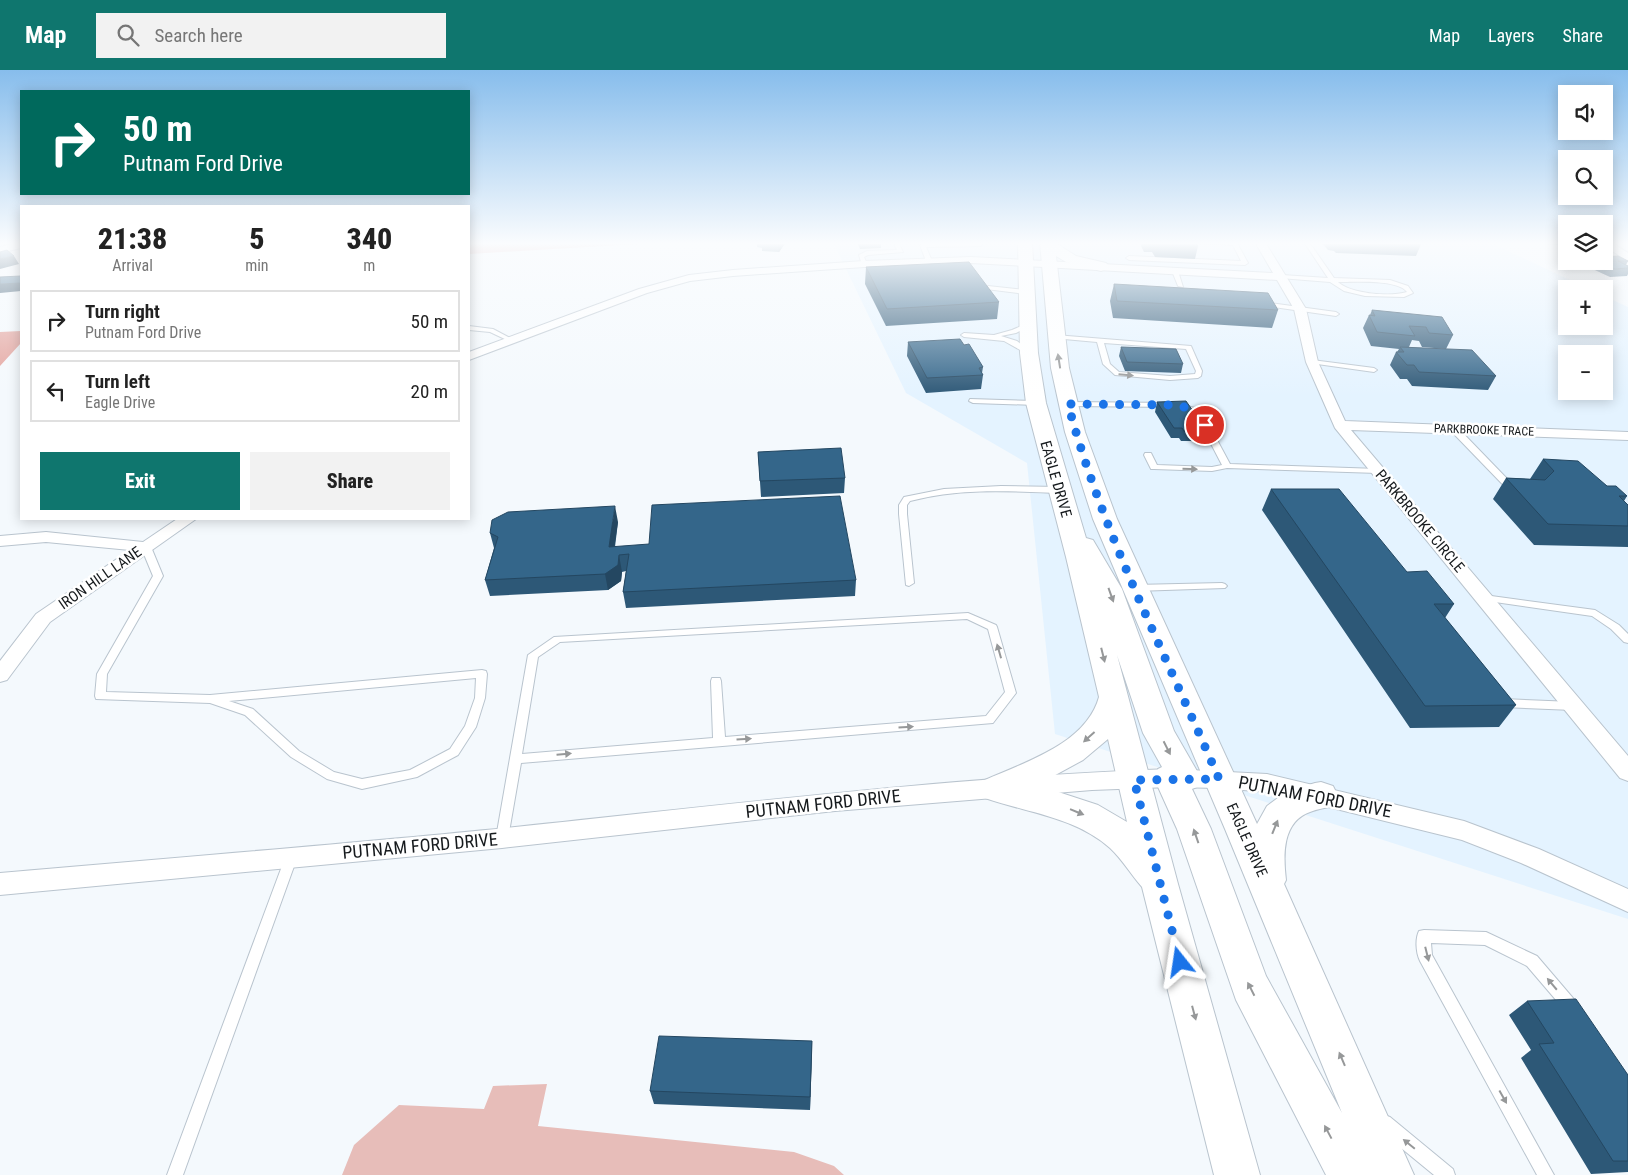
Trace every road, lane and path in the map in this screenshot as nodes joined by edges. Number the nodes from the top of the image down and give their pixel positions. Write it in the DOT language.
graph roads {
  1 [pos="636,294"];
  2 [pos="1025,294"];
  3 [pos="1052,294"];
  4 [pos="1291,294"];
  5 [pos="1381,294"];
  6 [pos="1398,294"];
  7 [pos="1254,302"];
  8 [pos="1300,310"];
  9 [pos="1336,314"];
  10 [pos="1028,326"];
  11 [pos="470,328"];
  12 [pos="964,335"];
  13 [pos="988,336"];
  14 [pos="1056,337"];
  15 [pos="511,340"];
  16 [pos="1100,340"];
  17 [pos="1029,353"];
  18 [pos="470,356"];
  19 [pos="1312,362"];
  20 [pos="1374,370"];
  21 [pos="973,401"];
  22 [pos="1036,403"];
  23 [pos="1068,404"];
  24 [pos="1340,425"];
  25 [pos="1454,429"];
  26 [pos="1628,436"];
  27 [pos="1148,455"];
  28 [pos="1227,466"];
  29 [pos="1378,470"];
  30 [pos="1059,490"];
  31 [pos="1516,494"];
  32 [pos="186,520"];
  33 [pos="1069,524"];
  34 [pos="0,541"];
  35 [pos="146,547"];
  36 [pos="909,583"];
  37 [pos="1222,586"];
  38 [pos="1134,588"];
  39 [pos="1484,598"];
  40 [pos="1628,640"];
  41 [pos="0,675"];
  42 [pos="716,681"];
  43 [pos="1114,696"];
  44 [pos="210,699"];
  45 [pos="1503,703"];
  46 [pos="1574,706"];
  47 [pos="719,741"];
  48 [pos="1620,753"];
  49 [pos="516,759"];
  50 [pos="1628,772"];
  51 [pos="1163,779"];
  52 [pos="1219,779"];
  53 [pos="997,789"];
  54 [pos="1321,796"];
  55 [pos="502,838"];
  56 [pos="291,858"];
  57 [pos="0,884"];
  58 [pos="1160,884"];
  59 [pos="1269,892"];
  60 [pos="1628,901"];
  61 [pos="1582,1021"];
  62 [pos="1361,1104"];
  63 [pos="176,1175"];
  64 [pos="1237,1175"];
  65 [pos="1351,1175"];
  66 [pos="1391,1175"];
  67 [pos="1447,1175"];
  68 [pos="1546,1175"];
  1 -- 15 [label="street"];
  2 -- 10 [label="street, EAGLE DRIVE"];
  3 -- 14 [label="street, EAGLE DRIVE"];
  4 -- 8 [label="street, PARKBROOKE CIRCLE"];
  5 -- 6 [label="lane"];
  7 -- 8 [label="lane"];
  8 -- 9 [label="lane"];
  8 -- 19 [label="street, PARKBROOKE CIRCLE"];
  10 -- 13 [label="lane"];
  10 -- 17 [label="street, EAGLE DRIVE"];
  11 -- 15 [label="lane"];
  12 -- 13 [label="lane"];
  13 -- 17 [label="lane"];
  14 -- 16 [label="lane"];
  23 -- 14 [label="street, EAGLE DRIVE, one-way"];
  15 -- 18 [label="street"];
  16 -- 16 [label="lane, one-way"];
  17 -- 22 [label="street, EAGLE DRIVE"];
  19 -- 20 [label="lane"];
  19 -- 24 [label="street, PARKBROOKE CIRCLE"];
  21 -- 22 [label="lane"];
  22 -- 30 [label="street, EAGLE DRIVE"];
  23 -- 28 [label="lane"];
  23 -- 38 [label="street, EAGLE DRIVE"];
  24 -- 25 [label="street, PARKBROOKE TRACE"];
  24 -- 29 [label="street, PARKBROOKE CIRCLE"];
  25 -- 26 [label="street, PARKBROOKE TRACE"];
  25 -- 31 [label="lane"];
  27 -- 28 [label="lane, one-way"];
  28 -- 29 [label="lane"];
  29 -- 39 [label="street, PARKBROOKE CIRCLE"];
  30 -- 33 [label="street, EAGLE DRIVE"];
  30 -- 36 [label="lane"];
  32 -- 35 [label="street"];
  33 -- 43 [label="street, EAGLE DRIVE, one-way"];
  33 -- 51 [label="street, one-way"];
  34 -- 35 [label="street, IRON HILL LANE"];
  35 -- 41 [label="street, IRON HILL LANE"];
  35 -- 44 [label="lane"];
  37 -- 38 [label="lane"];
  38 -- 52 [label="street, EAGLE DRIVE"];
  39 -- 40 [label="lane"];
  39 -- 46 [label="street, PARKBROOKE CIRCLE"];
  42 -- 47 [label="lane"];
  43 -- 51 [label="street, EAGLE DRIVE"];
  43 -- 53 [label="street, one-way"];
  44 -- 44 [label="lane"];
  45 -- 46 [label="lane"];
  46 -- 48 [label="street, PARKBROOKE CIRCLE"];
  49 -- 47 [label="lane, one-way"];
  47 -- 49 [label="lane, one-way"];
  48 -- 50 [label="street, PARKBROOKE CIRCLE"];
  49 -- 55 [label="lane"];
  51 -- 52 [label="street, PUTNAM FORD DRIVE"];
  51 -- 53 [label="street, PUTNAM FORD DRIVE"];
  51 -- 58 [label="street, EAGLE DRIVE"];
  65 -- 51 [label="street, one-way"];
  52 -- 54 [label="street, PUTNAM FORD DRIVE"];
  52 -- 59 [label="street, EAGLE DRIVE"];
  53 -- 55 [label="street, PUTNAM FORD DRIVE"];
  53 -- 58 [label="street, one-way"];
  59 -- 54 [label="street, one-way"];
  54 -- 60 [label="street, PUTNAM FORD DRIVE"];
  55 -- 56 [label="street, PUTNAM FORD DRIVE"];
  56 -- 57 [label="street, PUTNAM FORD DRIVE"];
  56 -- 63 [label="lane"];
  58 -- 64 [label="street, EAGLE DRIVE, one-way"];
  62 -- 59 [label="street, EAGLE DRIVE, one-way"];
  61 -- 68 [label="lane, one-way"];
  62 -- 66 [label="street, EAGLE DRIVE"];
  67 -- 62 [label="lane, one-way"];
}
